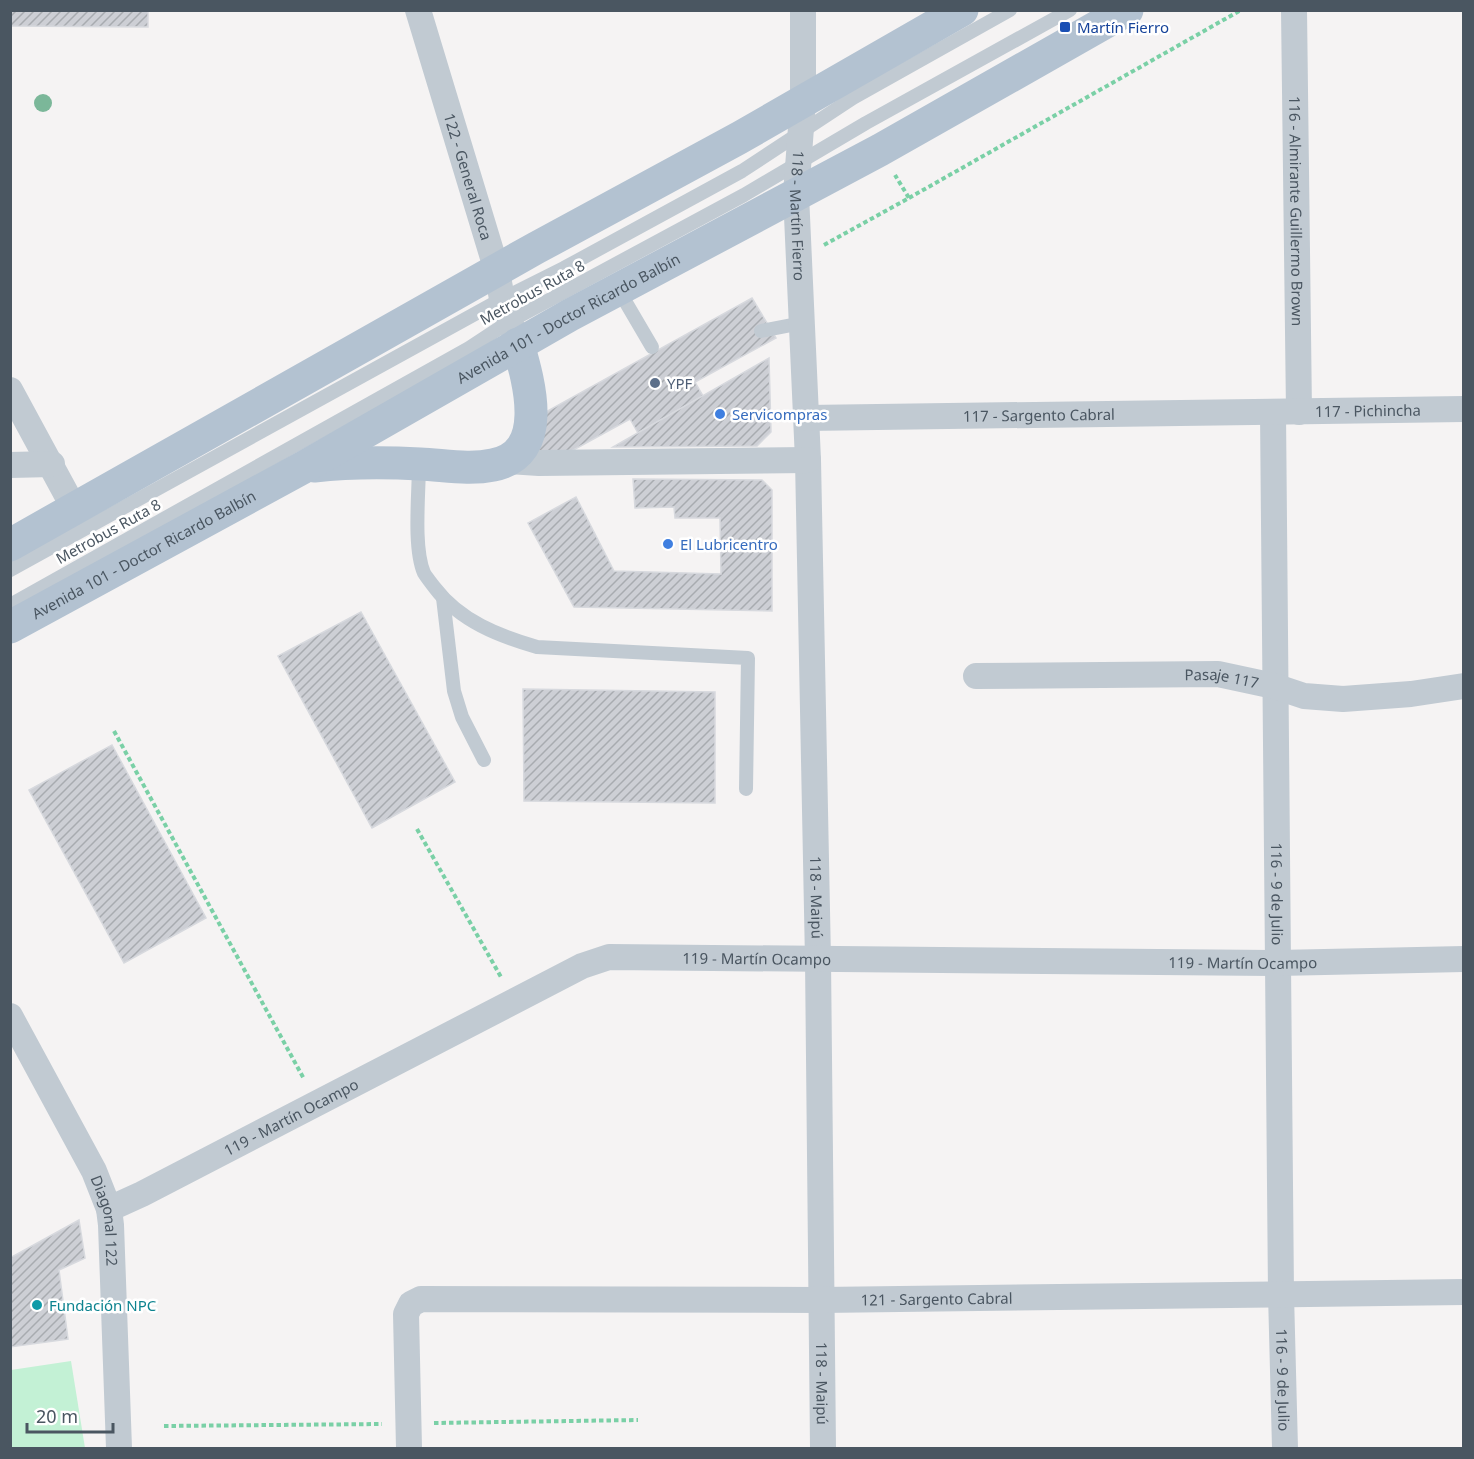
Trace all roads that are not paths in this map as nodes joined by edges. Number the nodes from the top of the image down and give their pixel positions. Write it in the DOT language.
graph roads {
  1 [pos="418,10"];
  2 [pos="803,10"];
  3 [pos="962,10"];
  4 [pos="1010,10"];
  5 [pos="1070,10"];
  6 [pos="1127,10"];
  7 [pos="1294,10"];
  8 [pos="802,101"];
  9 [pos="800,133"];
  10 [pos="797,179"];
  11 [pos="618,289"];
  12 [pos="507,309"];
  13 [pos="802,323"];
  14 [pos="761,331"];
  15 [pos="652,346"];
  16 [pos="10,390"];
  17 [pos="1464,409"];
  18 [pos="1273,412"];
  19 [pos="1299,412"];
  20 [pos="807,418"];
  21 [pos="808,460"];
  22 [pos="507,461"];
  23 [pos="52,464"];
  24 [pos="419,464"];
  25 [pos="10,465"];
  26 [pos="304,467"];
  27 [pos="75,510"];
  28 [pos="10,545"];
  29 [pos="10,570"];
  30 [pos="443,598"];
  31 [pos="10,605"];
  32 [pos="10,627"];
  33 [pos="976,676"];
  34 [pos="1274,686"];
  35 [pos="1464,686"];
  36 [pos="484,760"];
  37 [pos="746,789"];
  38 [pos="1464,959"];
  39 [pos="818,960"];
  40 [pos="1278,963"];
  41 [pos="10,1016"];
  42 [pos="109,1209"];
  43 [pos="1464,1292"];
  44 [pos="1281,1294"];
  45 [pos="820,1300"];
  46 [pos="119,1449"];
  47 [pos="409,1449"];
  48 [pos="823,1449"];
  49 [pos="1285,1449"];
  1 -- 12 [label="street, 122 - General Roca"];
  2 -- 8 [label="street, 118 - Martín Fierro"];
  3 -- 8 [label="main road, Avenida 101 - Doctor Ricardo Balbín"];
  4 -- 9 [label="lane, Metrobus Ruta 8"];
  5 -- 10 [label="lane, Metrobus Ruta 8"];
  6 -- 10 [label="main road, Avenida 101 - Doctor Ricardo Balbín"];
  7 -- 19 [label="street, 116 - Almirante Guillermo Brown"];
  8 -- 9 [label="street, 118 - Martín Fierro"];
  8 -- 12 [label="main road, Avenida 101 - Doctor Ricardo Balbín"];
  9 -- 10 [label="street, 118 - Martín Fierro"];
  9 -- 12 [label="lane, Metrobus Ruta 8"];
  10 -- 11 [label="main road, Avenida 101 - Doctor Ricardo Balbín"];
  10 -- 12 [label="lane, Metrobus Ruta 8"];
  10 -- 13 [label="street, 118 - Martín Fierro"];
  11 -- 12 [label="main road, Avenida 101 - Doctor Ricardo Balbín"];
  11 -- 15 [label="lane"];
  12 -- 22 [label="main road"];
  12 -- 26 [label="main road, Avenida 101 - Doctor Ricardo Balbín"];
  12 -- 27 [label="main road, Avenida 101 - Doctor Ricardo Balbín"];
  12 -- 29 [label="lane, Metrobus Ruta 8"];
  12 -- 31 [label="lane, Metrobus Ruta 8"];
  13 -- 14 [label="lane"];
  13 -- 20 [label="street, 118 - Martín Fierro"];
  16 -- 23 [label="street"];
  17 -- 19 [label="street, 117 - Pichincha"];
  18 -- 19 [label="street, 117 - Pichincha"];
  18 -- 20 [label="street, 117 - Sargento Cabral"];
  18 -- 34 [label="street, 116 - 9 de Julio"];
  20 -- 21 [label="street, 118 - Maipú"];
  21 -- 22 [label="street"];
  21 -- 39 [label="street, 118 - Maipú"];
  22 -- 24 [label="main road"];
  23 -- 25 [label="street"];
  23 -- 27 [label="street"];
  24 -- 26 [label="main road"];
  24 -- 30 [label="lane"];
  26 -- 32 [label="main road, Avenida 101 - Doctor Ricardo Balbín"];
  27 -- 28 [label="main road, Avenida 101 - Doctor Ricardo Balbín"];
  30 -- 36 [label="lane"];
  30 -- 37 [label="lane"];
  33 -- 34 [label="street, Pasaje 117"];
  34 -- 35 [label="street, Pasaje 117"];
  34 -- 40 [label="street, 116 - 9 de Julio"];
  38 -- 40 [label="street, 119 - Martín Ocampo"];
  39 -- 40 [label="street, 119 - Martín Ocampo"];
  39 -- 42 [label="street, 119 - Martín Ocampo"];
  39 -- 45 [label="street, 118 - Maipú"];
  40 -- 44 [label="street, 116 - 9 de Julio"];
  41 -- 42 [label="street, Diagonal 122"];
  42 -- 46 [label="street, Diagonal 122"];
  43 -- 44 [label="street, 121 - Sargento Cabral"];
  44 -- 45 [label="street, 121 - Sargento Cabral"];
  44 -- 49 [label="street, 116 - 9 de Julio"];
  45 -- 47 [label="street, 121 - Sargento Cabral"];
  45 -- 48 [label="street, 118 - Maipú"];
}
